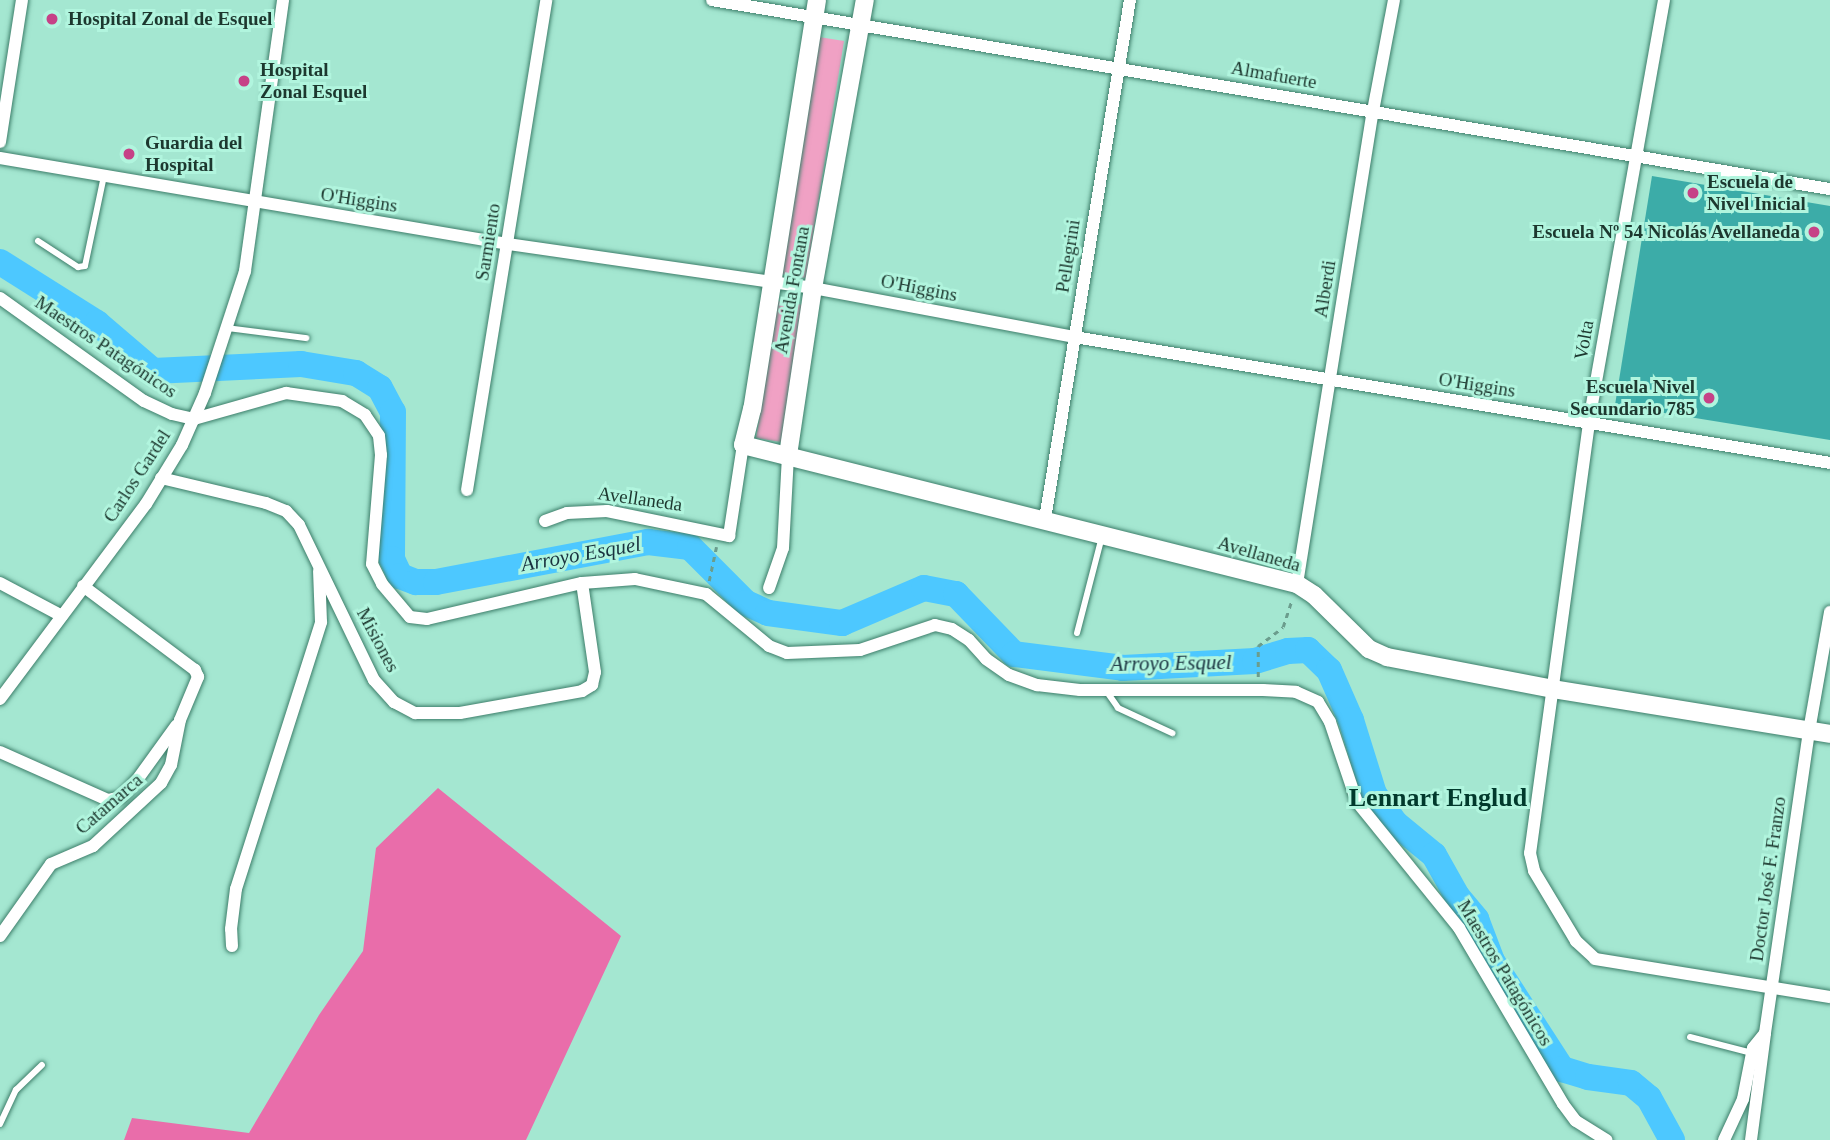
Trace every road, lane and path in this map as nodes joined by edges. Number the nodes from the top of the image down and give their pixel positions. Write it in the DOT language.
graph roads {
  1 [pos="22,0"];
  2 [pos="283,0"];
  3 [pos="546,0"];
  4 [pos="712,0"];
  5 [pos="865,0"];
  6 [pos="1130,0"];
  7 [pos="1395,0"];
  8 [pos="1664,0"];
  9 [pos="815,9"];
  10 [pos="861,25"];
  11 [pos="1118,68"];
  12 [pos="1373,111"];
  13 [pos="0,142"];
  14 [pos="1637,156"];
  15 [pos="0,158"];
  16 [pos="104,176"];
  17 [pos="1830,189"];
  18 [pos="254,203"];
  19 [pos="38,241"];
  20 [pos="508,244"];
  21 [pos="773,282"];
  22 [pos="813,288"];
  23 [pos="0,298"];
  24 [pos="226,328"];
  25 [pos="1074,337"];
  26 [pos="306,338"];
  27 [pos="1330,379"];
  28 [pos="194,419"];
  29 [pos="1589,423"];
  30 [pos="743,445"];
  31 [pos="788,455"];
  32 [pos="1830,463"];
  33 [pos="162,478"];
  34 [pos="467,490"];
  35 [pos="1045,519"];
  36 [pos="545,520"];
  37 [pos="1103,534"];
  38 [pos="729,536"];
  39 [pos="713,550"];
  40 [pos="319,567"];
  41 [pos="709,579"];
  42 [pos="0,583"];
  43 [pos="582,583"];
  44 [pos="1297,584"];
  45 [pos="83,586"];
  46 [pos="769,588"];
  47 [pos="1830,612"];
  48 [pos="62,616"];
  49 [pos="1076,633"];
  50 [pos="1258,674"];
  51 [pos="1105,690"];
  52 [pos="1553,690"];
  53 [pos="0,699"];
  54 [pos="180,720"];
  55 [pos="1809,730"];
  56 [pos="1172,733"];
  57 [pos="1830,734"];
  58 [pos="0,752"];
  59 [pos="0,936"];
  60 [pos="232,946"];
  61 [pos="1772,987"];
  62 [pos="1830,997"];
  63 [pos="1765,1033"];
  64 [pos="1690,1037"];
  65 [pos="1752,1053"];
  66 [pos="42,1065"];
  67 [pos="0,1124"];
  68 [pos="1606,1140"];
  69 [pos="1724,1140"];
  70 [pos="1751,1140"];
  1 -- 13 [label="street"];
  2 -- 18 [label="street, Carlos Gardel"];
  3 -- 20 [label="street, Sarmiento"];
  4 -- 9 [label="street, Almafuerte"];
  5 -- 10 [label="street, Avenida Fontana"];
  6 -- 11 [label="street, Pellegrini"];
  7 -- 12 [label="street, Alberdi"];
  8 -- 14 [label="street, Volta"];
  9 -- 10 [label="street, Almafuerte"];
  9 -- 21 [label="street, Avenida Fontana"];
  10 -- 11 [label="street, Almafuerte"];
  10 -- 22 [label="street, Avenida Fontana"];
  11 -- 12 [label="street, Almafuerte"];
  11 -- 25 [label="street, Pellegrini"];
  12 -- 14 [label="street, Almafuerte"];
  12 -- 27 [label="street, Alberdi"];
  14 -- 17 [label="street, Almafuerte"];
  14 -- 29 [label="street, Volta"];
  15 -- 16 [label="street, O'Higgins"];
  16 -- 18 [label="street, O'Higgins"];
  16 -- 19 [label="lane"];
  18 -- 20 [label="street, O'Higgins"];
  18 -- 24 [label="street, Carlos Gardel"];
  20 -- 21 [label="street, O'Higgins"];
  20 -- 34 [label="street, Sarmiento"];
  21 -- 22 [label="street, O'Higgins"];
  21 -- 30 [label="street, Avenida Fontana"];
  22 -- 25 [label="street, O'Higgins"];
  22 -- 31 [label="street, Avenida Fontana"];
  23 -- 28 [label="street, Maestros Patagónicos"];
  24 -- 26 [label="lane"];
  24 -- 28 [label="street, Carlos Gardel"];
  25 -- 27 [label="street, O'Higgins"];
  25 -- 35 [label="street, Pellegrini"];
  27 -- 29 [label="street, O'Higgins"];
  27 -- 44 [label="street, Alberdi"];
  28 -- 33 [label="street, Carlos Gardel"];
  28 -- 43 [label="street, Maestros Patagónicos"];
  29 -- 32 [label="street, O'Higgins"];
  29 -- 52 [label="street, Volta"];
  30 -- 31 [label="street, Avellaneda"];
  30 -- 38 [label="street, Avenida Fontana"];
  31 -- 35 [label="street, Avellaneda"];
  31 -- 46 [label="street, Avenida Fontana"];
  33 -- 40 [label="street, Misiones"];
  33 -- 45 [label="street, Carlos Gardel"];
  35 -- 37 [label="street, Avellaneda"];
  36 -- 38 [label="street, Avellaneda"];
  37 -- 44 [label="street, Avellaneda"];
  37 -- 49 [label="lane"];
  39 -- 41 [label="path"];
  40 -- 43 [label="street, Misiones"];
  40 -- 60 [label="street"];
  42 -- 48 [label="street"];
  43 -- 51 [label="street, Maestros Patagónicos"];
  44 -- 50 [label="path"];
  44 -- 52 [label="street, Avellaneda"];
  45 -- 48 [label="street, Carlos Gardel"];
  45 -- 54 [label="street, Catamarca"];
  47 -- 55 [label="street, Doctor José F. Franzo"];
  48 -- 53 [label="street, Carlos Gardel"];
  51 -- 56 [label="lane"];
  51 -- 68 [label="street, Maestros Patagónicos"];
  52 -- 55 [label="street, Avellaneda"];
  52 -- 61 [label="street, Volta"];
  54 -- 58 [label="street"];
  54 -- 59 [label="street, Catamarca"];
  55 -- 57 [label="street, Avellaneda"];
  55 -- 61 [label="street, Doctor José F. Franzo"];
  61 -- 62 [label="street"];
  61 -- 63 [label="street, Doctor José F. Franzo"];
  63 -- 65 [label="street, Doctor José F. Franzo"];
  63 -- 70 [label="street, Doctor José F. Franzo"];
  64 -- 65 [label="lane"];
  65 -- 69 [label="street, Doctor José F. Franzo"];
  66 -- 67 [label="lane"];
}
